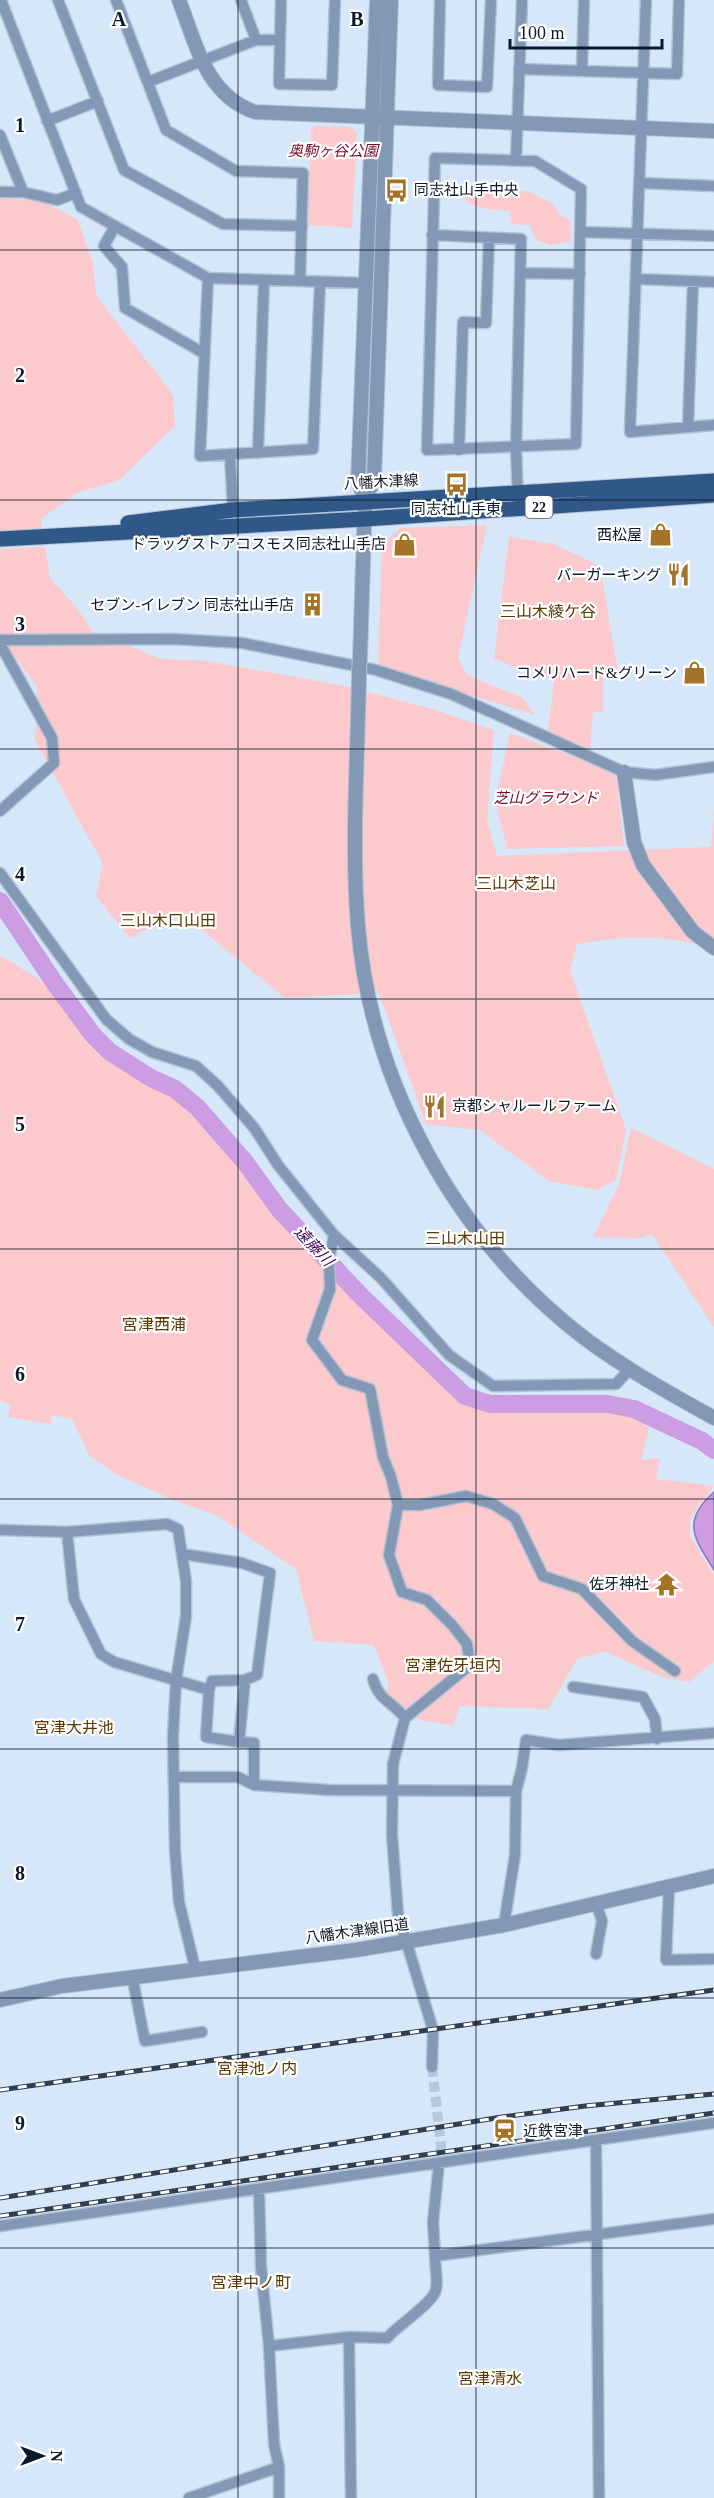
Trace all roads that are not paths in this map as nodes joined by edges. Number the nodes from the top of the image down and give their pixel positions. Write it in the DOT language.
graph roads {
  1 [pos="1,0"];
  2 [pos="58,0"];
  3 [pos="116,0"];
  4 [pos="179,0"];
  5 [pos="241,0"];
  6 [pos="281,0"];
  7 [pos="335,0"];
  8 [pos="377,0"];
  9 [pos="391,0"];
  10 [pos="440,0"];
  11 [pos="491,0"];
  12 [pos="522,0"];
  13 [pos="584,0"];
  14 [pos="646,0"];
  15 [pos="680,0"];
  16 [pos="256,40"];
  17 [pos="280,40"];
  18 [pos="202,61"];
  19 [pos="519,69"];
  20 [pos="582,70"];
  21 [pos="644,72"];
  22 [pos="148,82"];
  23 [pos="98,101"];
  24 [pos="381,118"];
  25 [pos="47,121"];
  26 [pos="518,123"];
  27 [pos="642,128"];
  28 [pos="714,131"];
  29 [pos="0,135"];
  30 [pos="516,160"];
  31 [pos="640,183"];
  32 [pos="714,186"];
  33 [pos="0,192"];
  34 [pos="23,192"];
  35 [pos="76,193"];
  36 [pos="115,226"];
  37 [pos="302,226"];
  38 [pos="581,232"];
  39 [pos="638,234"];
  40 [pos="432,235"];
  41 [pos="714,236"];
  42 [pos="489,238"];
  43 [pos="521,273"];
  44 [pos="580,274"];
  45 [pos="208,278"];
  46 [pos="636,279"];
  47 [pos="264,280"];
  48 [pos="300,281"];
  49 [pos="693,281"];
  50 [pos="320,282"];
  51 [pos="366,282"];
  52 [pos="714,282"];
  53 [pos="205,354"];
  54 [pos="714,425"];
  55 [pos="688,427"];
  56 [pos="516,448"];
  57 [pos="459,450"];
  58 [pos="258,453"];
  59 [pos="230,454"];
  60 [pos="714,481"];
  61 [pos="714,495"];
  62 [pos="365,500"];
  63 [pos="518,501"];
  64 [pos="233,510"];
  65 [pos="364,519"];
  66 [pos="51,536"];
  67 [pos="0,539"];
  68 [pos="0,642"];
  69 [pos="714,768"];
  70 [pos="624,772"];
  71 [pos="0,811"];
  72 [pos="0,873"];
  73 [pos="714,948"];
  74 [pos="334,1235"];
  75 [pos="629,1370"];
  76 [pos="714,1418"];
  77 [pos="398,1505"];
  78 [pos="0,1530"];
  79 [pos="68,1532"];
  80 [pos="182,1554"];
  81 [pos="675,1671"];
  82 [pos="373,1679"];
  83 [pos="245,1680"];
  84 [pos="176,1681"];
  85 [pos="573,1687"];
  86 [pos="209,1690"];
  87 [pos="405,1718"];
  88 [pos="714,1733"];
  89 [pos="657,1739"];
  90 [pos="239,1742"];
  91 [pos="174,1777"];
  92 [pos="254,1785"];
  93 [pos="392,1789"];
  94 [pos="516,1791"];
  95 [pos="714,1876"];
  96 [pos="669,1886"];
  97 [pos="597,1903"];
  98 [pos="504,1925"];
  99 [pos="408,1941"];
  100 [pos="596,1954"];
  101 [pos="714,1959"];
  102 [pos="195,1968"];
  103 [pos="132,1976"];
  104 [pos="0,2000"];
  105 [pos="202,2032"];
  106 [pos="432,2067"];
  107 [pos="714,2123"];
  108 [pos="597,2140"];
  109 [pos="439,2163"];
  110 [pos="259,2189"];
  111 [pos="714,2219"];
  112 [pos="0,2226"];
  113 [pos="596,2234"];
  114 [pos="435,2256"];
  115 [pos="350,2337"];
  116 [pos="269,2346"];
  117 [pos="279,2467"];
  118 [pos="189,2498"];
  119 [pos="279,2498"];
  120 [pos="351,2498"];
  121 [pos="599,2498"];
  1 -- 25 [label="street"];
  2 -- 23 [label="street"];
  3 -- 22 [label="street"];
  4 -- 18 [label="street"];
  5 -- 16 [label="street"];
  6 -- 17 [label="street"];
  7 -- 17 [label="street"];
  8 -- 24 [label="street"];
  9 -- 24 [label="street"];
  10 -- 11 [label="street"];
  12 -- 19 [label="street"];
  13 -- 20 [label="street"];
  14 -- 21 [label="street"];
  15 -- 21 [label="street"];
  16 -- 17 [label="street"];
  16 -- 18 [label="street"];
  18 -- 22 [label="street"];
  18 -- 24 [label="street"];
  19 -- 20 [label="street"];
  19 -- 26 [label="street"];
  20 -- 21 [label="street"];
  21 -- 27 [label="street"];
  22 -- 37 [label="street"];
  23 -- 25 [label="street"];
  23 -- 37 [label="street"];
  24 -- 26 [label="street"];
  24 -- 51 [label="street"];
  24 -- 62 [label="street"];
  25 -- 35 [label="street"];
  26 -- 27 [label="street"];
  26 -- 30 [label="street"];
  27 -- 28 [label="street"];
  27 -- 31 [label="street"];
  29 -- 34 [label="street"];
  30 -- 38 [label="street"];
  30 -- 40 [label="street"];
  31 -- 32 [label="street"];
  31 -- 39 [label="street"];
  33 -- 34 [label="street"];
  34 -- 35 [label="street"];
  35 -- 36 [label="street"];
  36 -- 45 [label="street"];
  36 -- 53 [label="street"];
  37 -- 48 [label="street"];
  38 -- 39 [label="street"];
  38 -- 44 [label="street"];
  39 -- 41 [label="street"];
  39 -- 46 [label="street"];
  40 -- 42 [label="street"];
  40 -- 57 [label="street"];
  42 -- 43 [label="street"];
  42 -- 57 [label="street"];
  43 -- 44 [label="street"];
  43 -- 56 [label="street"];
  44 -- 56 [label="street"];
  45 -- 47 [label="street"];
  45 -- 53 [label="street"];
  46 -- 49 [label="street"];
  46 -- 55 [label="street"];
  47 -- 48 [label="street"];
  47 -- 58 [label="street"];
  48 -- 50 [label="street"];
  49 -- 52 [label="street"];
  49 -- 55 [label="street"];
  50 -- 51 [label="street"];
  50 -- 58 [label="street"];
  51 -- 62 [label="street"];
  53 -- 59 [label="street"];
  54 -- 55 [label="street"];
  56 -- 57 [label="street"];
  56 -- 63 [label="street"];
  58 -- 59 [label="street"];
  59 -- 64 [label="street"];
  60 -- 63 [label="main road, 八幡木津線 / 22"];
  61 -- 63 [label="main road, 八幡木津線 / 22"];
  62 -- 63 [label="main road, 八幡木津線 / 22"];
  62 -- 64 [label="main road, 八幡木津線 / 22"];
  62 -- 65 [label="street"];
  63 -- 65 [label="main road, 八幡木津線 / 22"];
  64 -- 66 [label="main road, 八幡木津線 / 22"];
  65 -- 66 [label="main road, 八幡木津線 / 22"];
  65 -- 75 [label="street, bridge"];
  66 -- 67 [label="main road, 八幡木津線 / 22"];
  68 -- 70 [label="street"];
  68 -- 71 [label="street"];
  69 -- 70 [label="street"];
  70 -- 73 [label="street"];
  72 -- 74 [label="street"];
  74 -- 75 [label="street"];
  74 -- 77 [label="street"];
  75 -- 76 [label="street"];
  77 -- 81 [label="street"];
  77 -- 87 [label="street"];
  78 -- 79 [label="street"];
  79 -- 80 [label="street"];
  79 -- 84 [label="street"];
  80 -- 83 [label="street"];
  80 -- 84 [label="street"];
  82 -- 87 [label="street"];
  83 -- 86 [label="street"];
  83 -- 90 [label="street"];
  84 -- 86 [label="street"];
  84 -- 91 [label="street"];
  85 -- 89 [label="street"];
  86 -- 90 [label="street"];
  87 -- 93 [label="street"];
  88 -- 89 [label="street"];
  89 -- 94 [label="street"];
  90 -- 92 [label="street"];
  91 -- 92 [label="street"];
  91 -- 102 [label="street"];
  92 -- 93 [label="street"];
  93 -- 94 [label="street"];
  93 -- 99 [label="street"];
  94 -- 98 [label="street"];
  95 -- 96 [label="street, 八幡木津線旧道"];
  96 -- 97 [label="street, 八幡木津線旧道"];
  96 -- 101 [label="street"];
  97 -- 98 [label="street, 八幡木津線旧道"];
  97 -- 100 [label="street"];
  98 -- 99 [label="street, 八幡木津線旧道"];
  99 -- 102 [label="street, 八幡木津線旧道"];
  99 -- 106 [label="street"];
  102 -- 103 [label="street, 八幡木津線旧道"];
  103 -- 104 [label="street, 八幡木津線旧道"];
  103 -- 105 [label="street"];
  107 -- 108 [label="street"];
  108 -- 109 [label="street"];
  108 -- 113 [label="street"];
  109 -- 110 [label="street"];
  109 -- 114 [label="street"];
  110 -- 112 [label="street"];
  110 -- 116 [label="street"];
  111 -- 113 [label="street"];
  113 -- 114 [label="street"];
  113 -- 121 [label="street"];
  114 -- 115 [label="street"];
  115 -- 116 [label="street"];
  115 -- 120 [label="street"];
  116 -- 117 [label="street"];
  117 -- 118 [label="street"];
  117 -- 119 [label="street"];
}
